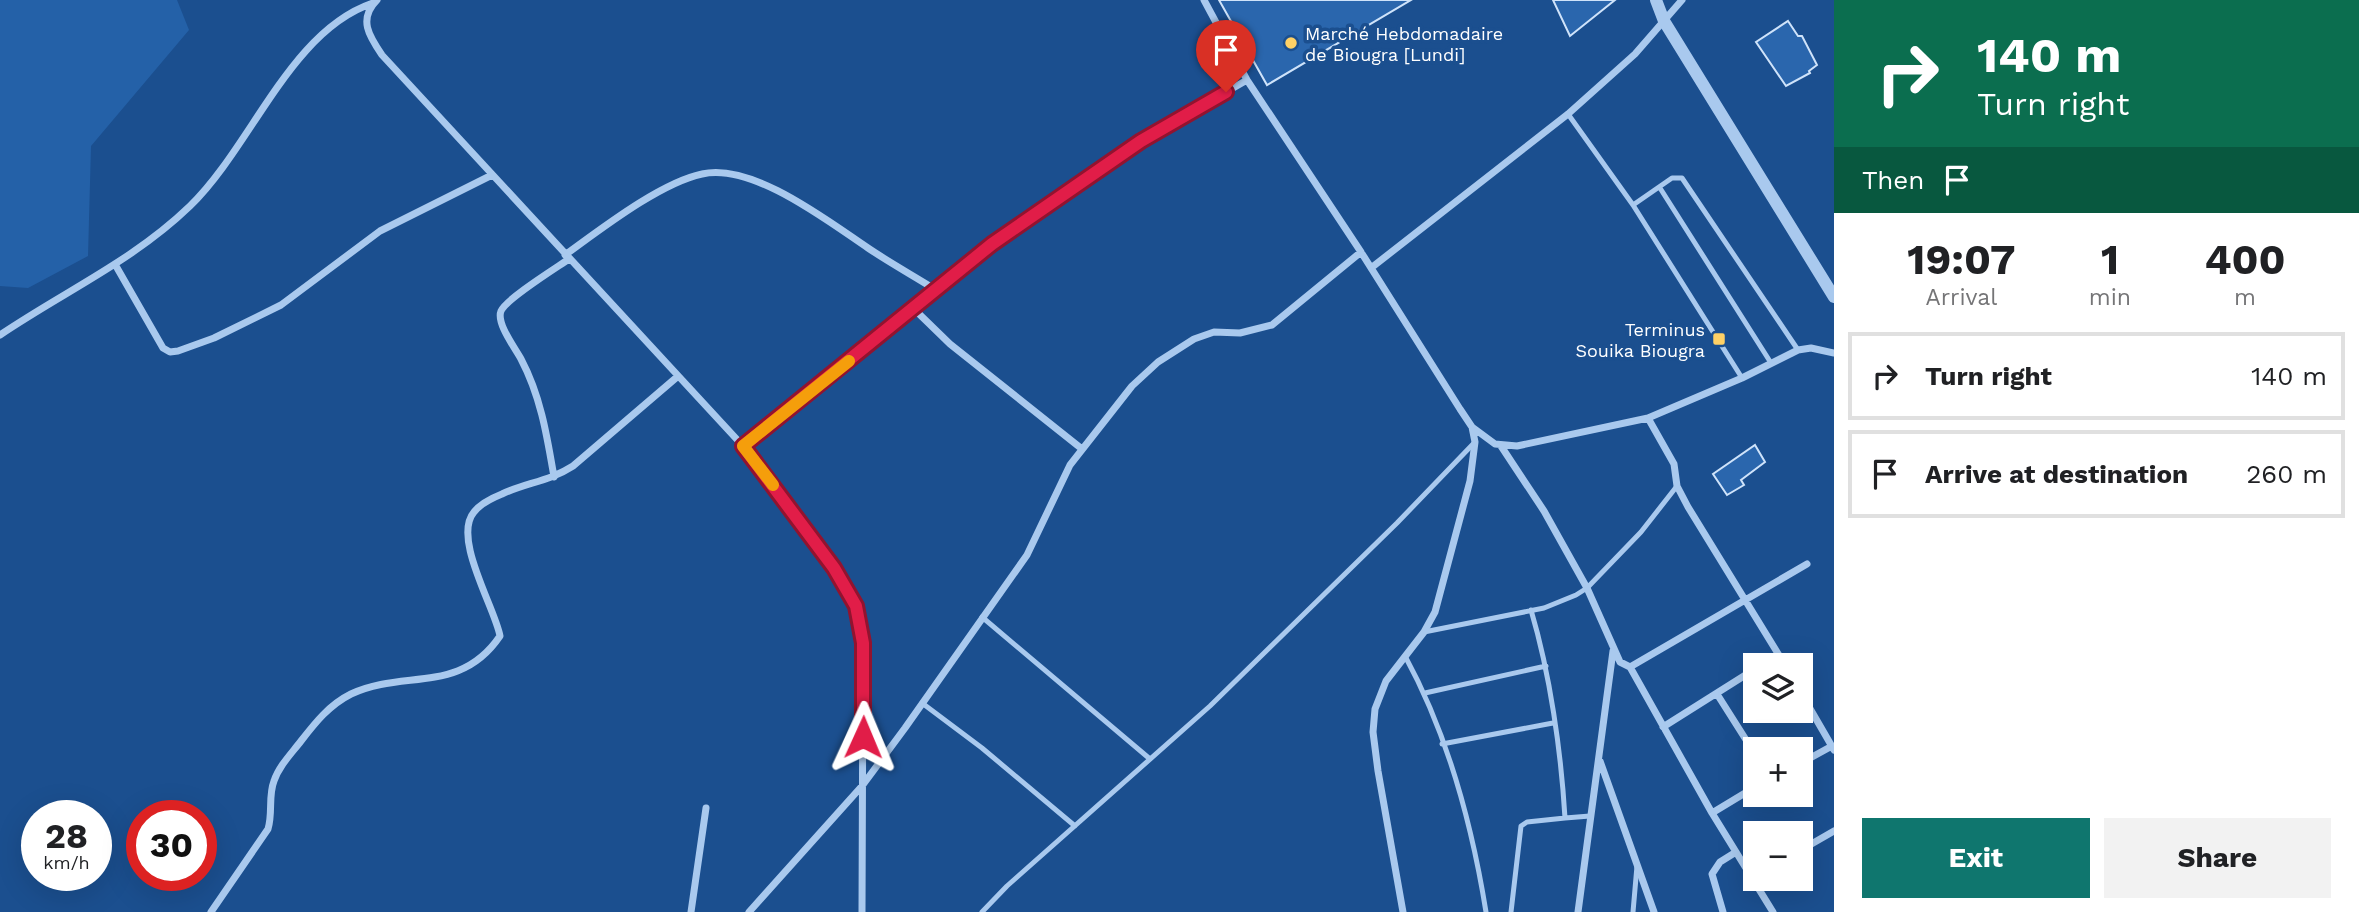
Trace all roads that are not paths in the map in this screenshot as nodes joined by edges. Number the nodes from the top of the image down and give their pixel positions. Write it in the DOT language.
graph roads {
  1 [pos="1204,0"];
  2 [pos="1656,0"];
  3 [pos="1682,0"];
  4 [pos="375,1"];
  5 [pos="1664,21"];
  6 [pos="1247,80"];
  7 [pos="1568,114"];
  8 [pos="492,175"];
  9 [pos="1660,188"];
  10 [pos="1633,205"];
  11 [pos="1361,252"];
  12 [pos="567,257"];
  13 [pos="116,266"];
  14 [pos="1371,268"];
  15 [pos="936,290"];
  16 [pos="1834,297"];
  17 [pos="914,309"];
  18 [pos="0,335"];
  19 [pos="1798,350"];
  20 [pos="1834,353"];
  21 [pos="1771,363"];
  22 [pos="677,377"];
  23 [pos="1742,378"];
  24 [pos="1648,418"];
  25 [pos="1472,427"];
  26 [pos="1475,442"];
  27 [pos="743,446"];
  28 [pos="1502,446"];
  29 [pos="1082,449"];
  30 [pos="554,477"];
  31 [pos="1677,486"];
  32 [pos="1807,564"];
  33 [pos="1587,588"];
  34 [pos="1744,600"];
  35 [pos="1531,610"];
  36 [pos="982,617"];
  37 [pos="1424,632"];
  38 [pos="1614,650"];
  39 [pos="1778,653"];
  40 [pos="1404,655"];
  41 [pos="1546,666"];
  42 [pos="1630,667"];
  43 [pos="1743,678"];
  44 [pos="1425,693"];
  45 [pos="1717,694"];
  46 [pos="922,703"];
  47 [pos="1813,713"];
  48 [pos="1553,723"];
  49 [pos="1662,727"];
  50 [pos="1744,737"];
  51 [pos="1442,744"];
  52 [pos="1833,748"];
  53 [pos="1813,757"];
  54 [pos="1150,759"];
  55 [pos="1600,760"];
  56 [pos="862,786"];
  57 [pos="1743,795"];
  58 [pos="706,808"];
  59 [pos="1712,813"];
  60 [pos="1590,816"];
  61 [pos="1564,818"];
  62 [pos="1075,825"];
  63 [pos="1834,831"];
  64 [pos="1813,843"];
  65 [pos="1736,852"];
  66 [pos="1743,861"];
  67 [pos="1638,863"];
  68 [pos="1762,891"];
  69 [pos="211,912"];
  70 [pos="691,912"];
  71 [pos="749,912"];
  72 [pos="862,912"];
  73 [pos="982,912"];
  74 [pos="1402,912"];
  75 [pos="1486,912"];
  76 [pos="1511,912"];
  77 [pos="1578,912"];
  78 [pos="1633,912"];
  79 [pos="1654,912"];
  80 [pos="1723,912"];
  81 [pos="1773,912"];
  1 -- 6 [label="street"];
  2 -- 5 [label="street"];
  3 -- 5 [label="street"];
  4 -- 8 [label="street"];
  4 -- 13 [label="street"];
  5 -- 7 [label="street"];
  5 -- 16 [label="street"];
  6 -- 11 [label="street"];
  6 -- 15 [label="street"];
  7 -- 10 [label="lane"];
  7 -- 14 [label="street"];
  8 -- 12 [label="street"];
  8 -- 13 [label="street"];
  9 -- 10 [label="lane"];
  9 -- 19 [label="lane"];
  9 -- 21 [label="lane"];
  10 -- 23 [label="lane"];
  11 -- 14 [label="street"];
  11 -- 29 [label="street"];
  12 -- 15 [label="street"];
  12 -- 22 [label="street"];
  12 -- 30 [label="street"];
  13 -- 18 [label="street"];
  14 -- 25 [label="street"];
  15 -- 17 [label="street"];
  17 -- 27 [label="street"];
  17 -- 29 [label="street"];
  19 -- 20 [label="street"];
  19 -- 21 [label="street"];
  21 -- 23 [label="street"];
  22 -- 27 [label="street"];
  22 -- 30 [label="street"];
  23 -- 24 [label="street"];
  24 -- 28 [label="street"];
  24 -- 31 [label="street"];
  25 -- 26 [label="street"];
  25 -- 28 [label="street"];
  26 -- 37 [label="street"];
  26 -- 54 [label="lane"];
  27 -- 56 [label="street"];
  28 -- 33 [label="street"];
  29 -- 36 [label="street"];
  30 -- 69 [label="street"];
  31 -- 33 [label="lane"];
  31 -- 34 [label="street"];
  32 -- 34 [label="street"];
  33 -- 35 [label="lane"];
  33 -- 38 [label="street"];
  34 -- 39 [label="street"];
  34 -- 42 [label="street"];
  35 -- 37 [label="lane"];
  35 -- 41 [label="lane"];
  36 -- 46 [label="street"];
  36 -- 54 [label="lane"];
  37 -- 40 [label="street"];
  38 -- 42 [label="street"];
  38 -- 55 [label="street"];
  40 -- 44 [label="lane"];
  40 -- 74 [label="street"];
  41 -- 44 [label="lane"];
  41 -- 48 [label="lane"];
  42 -- 49 [label="street"];
  43 -- 45 [label="street"];
  44 -- 51 [label="lane"];
  45 -- 49 [label="street"];
  45 -- 50 [label="street"];
  46 -- 56 [label="street"];
  46 -- 62 [label="lane"];
  47 -- 52 [label="street"];
  48 -- 51 [label="lane"];
  48 -- 61 [label="lane"];
  49 -- 59 [label="street"];
  51 -- 75 [label="lane"];
  52 -- 53 [label="street"];
  54 -- 62 [label="lane"];
  55 -- 60 [label="street"];
  55 -- 67 [label="street"];
  56 -- 71 [label="street"];
  56 -- 72 [label="street"];
  57 -- 59 [label="street"];
  58 -- 70 [label="street"];
  59 -- 65 [label="street"];
  60 -- 61 [label="lane"];
  60 -- 77 [label="street"];
  61 -- 76 [label="lane"];
  62 -- 73 [label="lane"];
  63 -- 64 [label="street"];
  65 -- 66 [label="street"];
  65 -- 80 [label="street"];
  67 -- 78 [label="lane"];
  67 -- 79 [label="street"];
  68 -- 81 [label="street"];
}
